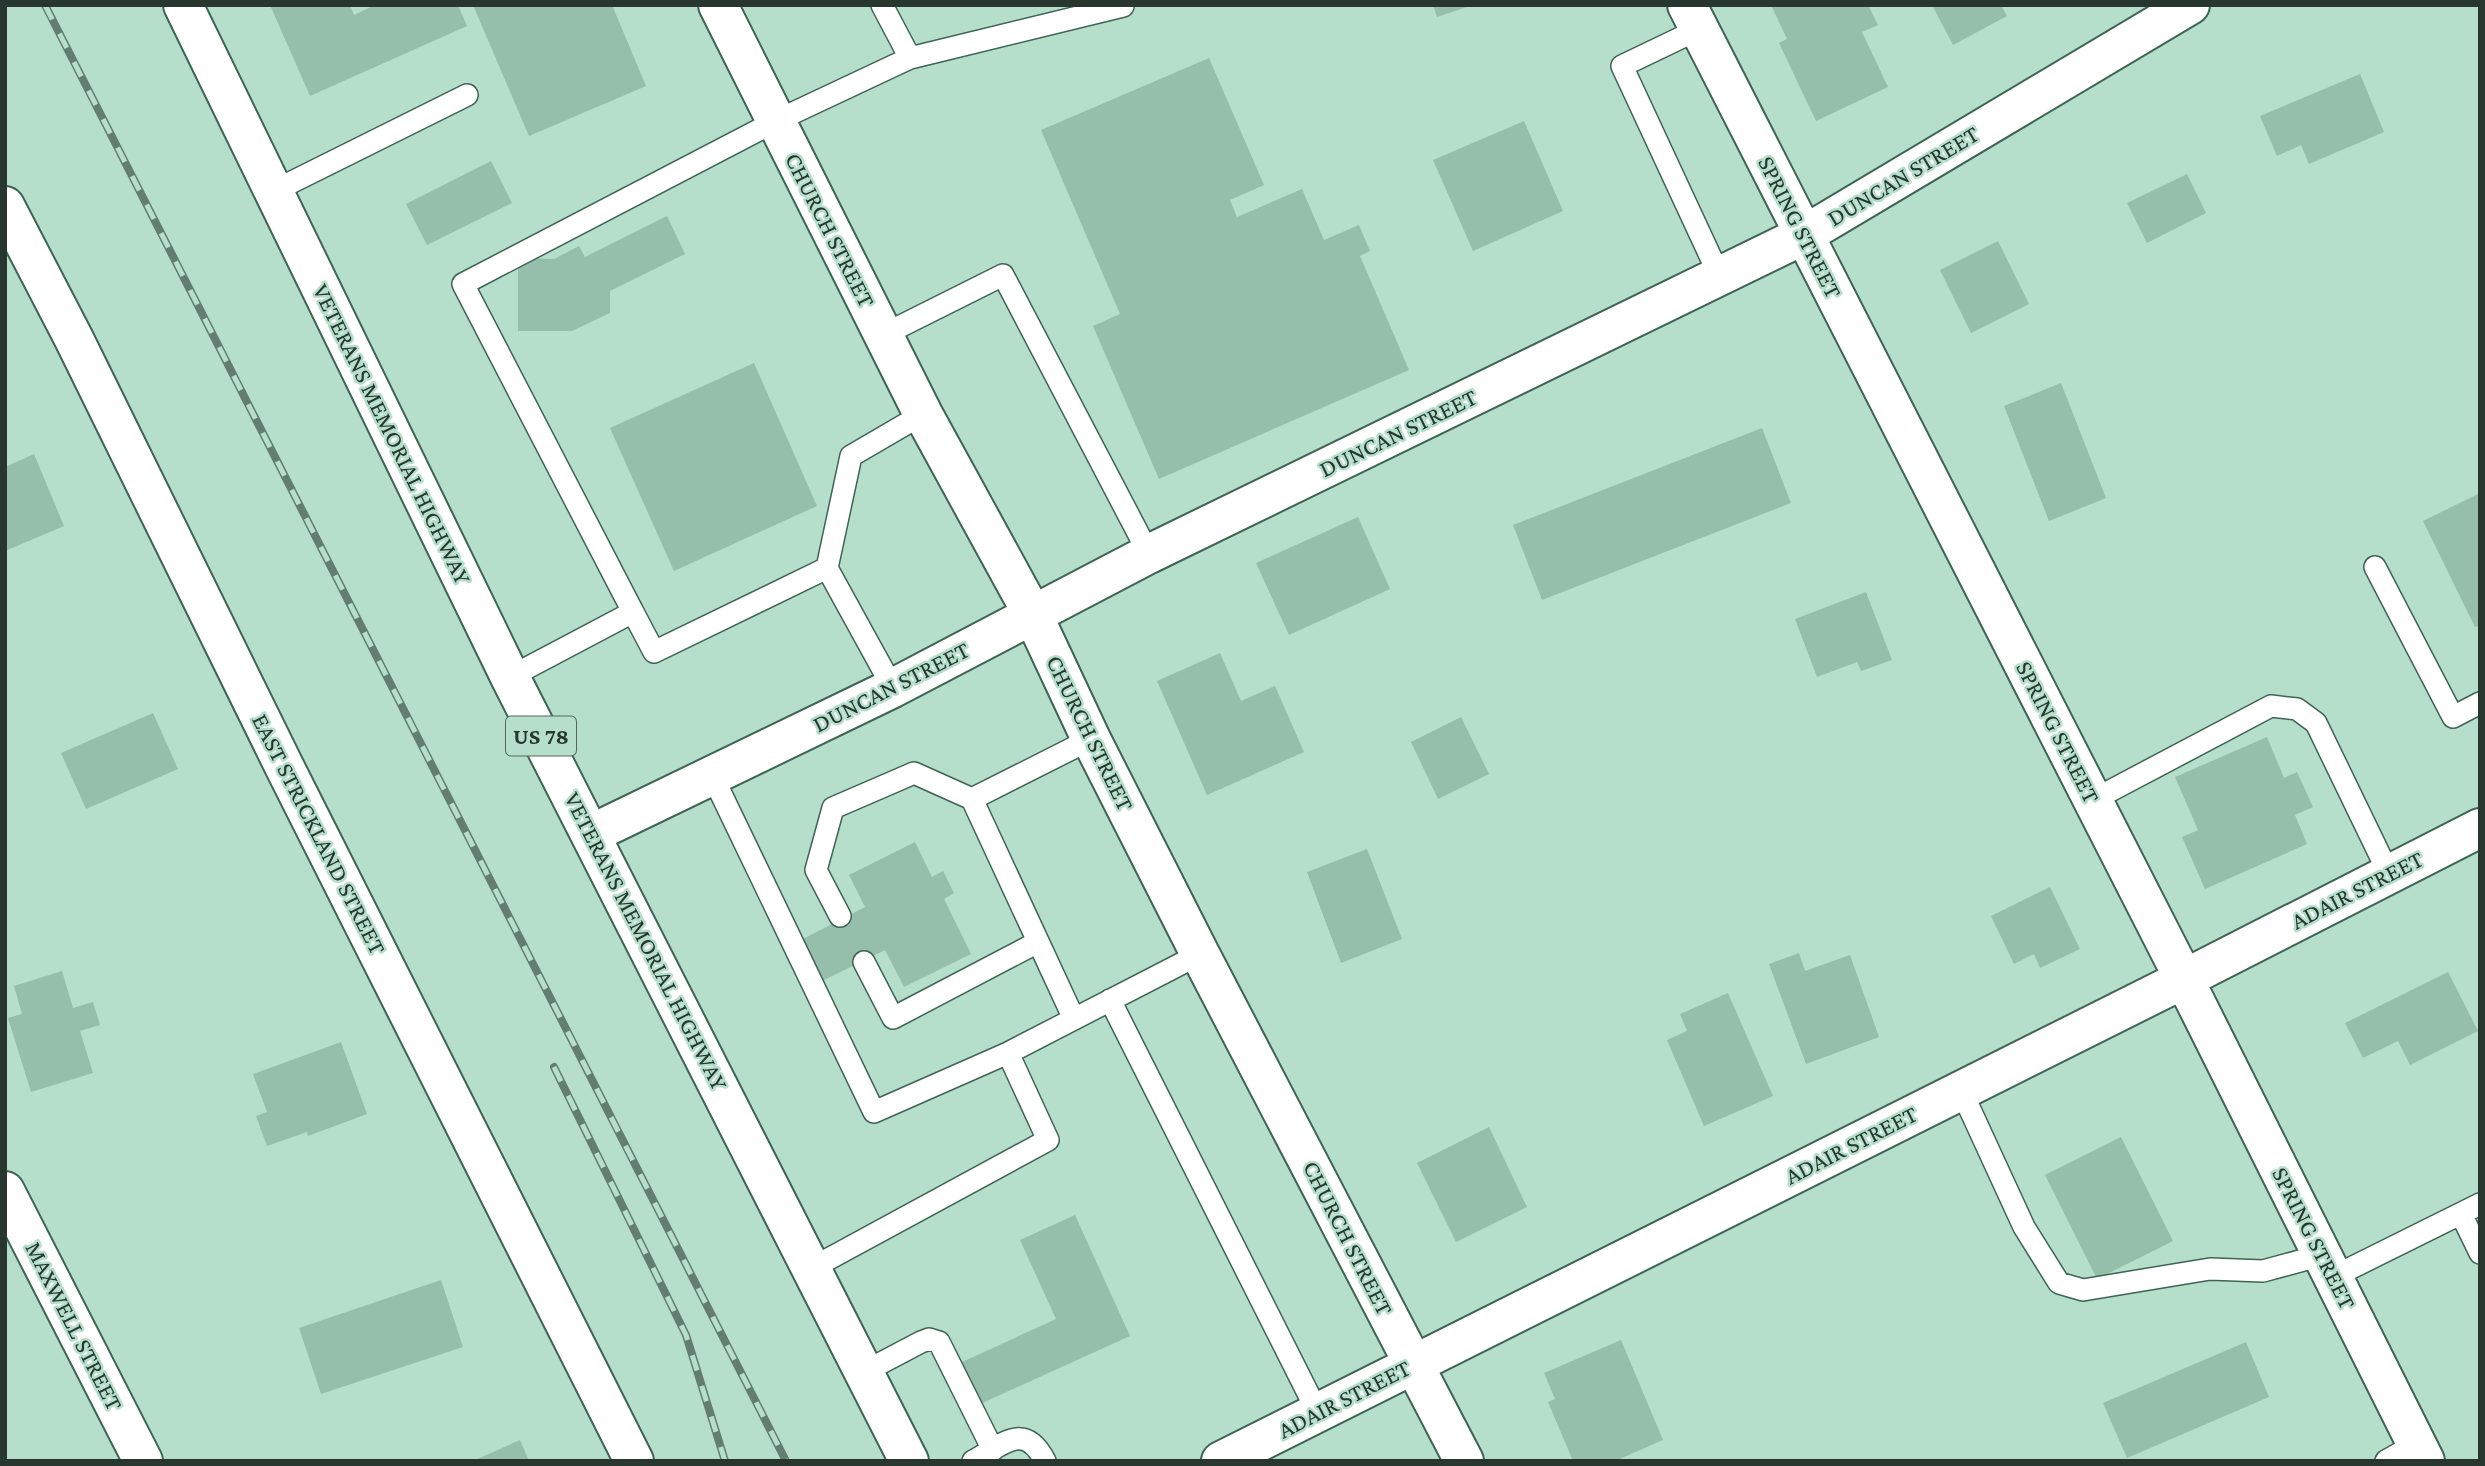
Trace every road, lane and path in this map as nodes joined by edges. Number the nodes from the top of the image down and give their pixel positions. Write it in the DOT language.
graph roads {
  1 [pos="183,5"];
  2 [pos="718,5"];
  3 [pos="882,5"];
  4 [pos="2190,5"];
  5 [pos="1123,6"];
  6 [pos="1693,17"];
  7 [pos="910,58"];
  8 [pos="467,95"];
  9 [pos="776,121"];
  10 [pos="274,191"];
  11 [pos="5,206"];
  12 [pos="1804,235"];
  13 [pos="1720,277"];
  14 [pos="883,335"];
  15 [pos="923,414"];
  16 [pos="1149,554"];
  17 [pos="2375,567"];
  18 [pos="827,568"];
  19 [pos="633,612"];
  20 [pos="1033,615"];
  21 [pos="510,677"];
  22 [pos="893,688"];
  23 [pos="2480,703"];
  24 [pos="1091,739"];
  25 [pos="712,775"];
  26 [pos="972,799"];
  27 [pos="2093,800"];
  28 [pos="2480,828"];
  29 [pos="591,834"];
  30 [pos="2389,874"];
  31 [pos="840,916"];
  32 [pos="1038,942"];
  33 [pos="1200,954"];
  34 [pos="864,962"];
  35 [pos="2184,979"];
  36 [pos="1110,1000"];
  37 [pos="1074,1019"];
  38 [pos="1008,1053"];
  39 [pos="1961,1090"];
  40 [pos="5,1191"];
  41 [pos="2470,1209"];
  42 [pos="2480,1253"];
  43 [pos="2328,1266"];
  44 [pos="812,1268"];
  45 [pos="1413,1364"];
  46 [pos="864,1372"];
  47 [pos="1318,1413"];
  48 [pos="993,1450"];
  49 [pos="2409,1455"];
  50 [pos="143,1461"];
  51 [pos="634,1461"];
  52 [pos="909,1461"];
  53 [pos="973,1461"];
  54 [pos="1045,1461"];
  55 [pos="1221,1461"];
  56 [pos="1464,1461"];
  1 -- 10 [label="street, VETERANS MEMORIAL HIGHWAY / US 78"];
  2 -- 9 [label="street, CHURCH STREET"];
  3 -- 7 [label="lane"];
  4 -- 12 [label="street, DUNCAN STREET"];
  5 -- 7 [label="lane"];
  6 -- 12 [label="street, SPRING STREET"];
  6 -- 13 [label="lane"];
  7 -- 9 [label="lane"];
  8 -- 10 [label="lane"];
  9 -- 14 [label="street, CHURCH STREET"];
  9 -- 19 [label="lane"];
  10 -- 21 [label="street, VETERANS MEMORIAL HIGHWAY / US 78"];
  11 -- 51 [label="street, EAST STRICKLAND STREET"];
  12 -- 13 [label="street, DUNCAN STREET"];
  12 -- 27 [label="street, SPRING STREET"];
  13 -- 16 [label="street, DUNCAN STREET"];
  14 -- 15 [label="street, CHURCH STREET"];
  14 -- 16 [label="lane"];
  15 -- 18 [label="lane"];
  15 -- 20 [label="street, CHURCH STREET"];
  16 -- 20 [label="street, DUNCAN STREET"];
  17 -- 23 [label="lane"];
  18 -- 19 [label="lane"];
  18 -- 22 [label="lane"];
  19 -- 21 [label="lane"];
  20 -- 22 [label="street, DUNCAN STREET"];
  20 -- 24 [label="street, CHURCH STREET"];
  21 -- 29 [label="street, VETERANS MEMORIAL HIGHWAY / US 78"];
  22 -- 25 [label="street, DUNCAN STREET"];
  24 -- 26 [label="lane"];
  24 -- 33 [label="street, CHURCH STREET"];
  25 -- 29 [label="street, DUNCAN STREET"];
  25 -- 38 [label="lane"];
  26 -- 31 [label="lane"];
  26 -- 32 [label="lane"];
  27 -- 30 [label="lane"];
  27 -- 35 [label="street, SPRING STREET"];
  28 -- 30 [label="street, ADAIR STREET"];
  29 -- 44 [label="street, VETERANS MEMORIAL HIGHWAY / US 78"];
  30 -- 35 [label="street, ADAIR STREET"];
  32 -- 34 [label="lane"];
  32 -- 37 [label="lane"];
  33 -- 36 [label="lane"];
  33 -- 45 [label="street, CHURCH STREET"];
  35 -- 39 [label="street, ADAIR STREET"];
  35 -- 43 [label="street, SPRING STREET"];
  36 -- 37 [label="lane"];
  36 -- 47 [label="lane"];
  37 -- 38 [label="lane"];
  38 -- 44 [label="lane"];
  39 -- 43 [label="lane"];
  39 -- 45 [label="street, ADAIR STREET"];
  40 -- 50 [label="street, MAXWELL STREET"];
  41 -- 42 [label="lane"];
  41 -- 43 [label="lane"];
  43 -- 49 [label="street, SPRING STREET"];
  44 -- 46 [label="street, VETERANS MEMORIAL HIGHWAY / US 78"];
  45 -- 47 [label="street, ADAIR STREET"];
  45 -- 56 [label="street, CHURCH STREET"];
  46 -- 48 [label="lane"];
  46 -- 52 [label="street, VETERANS MEMORIAL HIGHWAY / US 78"];
  47 -- 55 [label="street, ADAIR STREET"];
  48 -- 53 [label="lane"];
  48 -- 54 [label="lane"];
}
